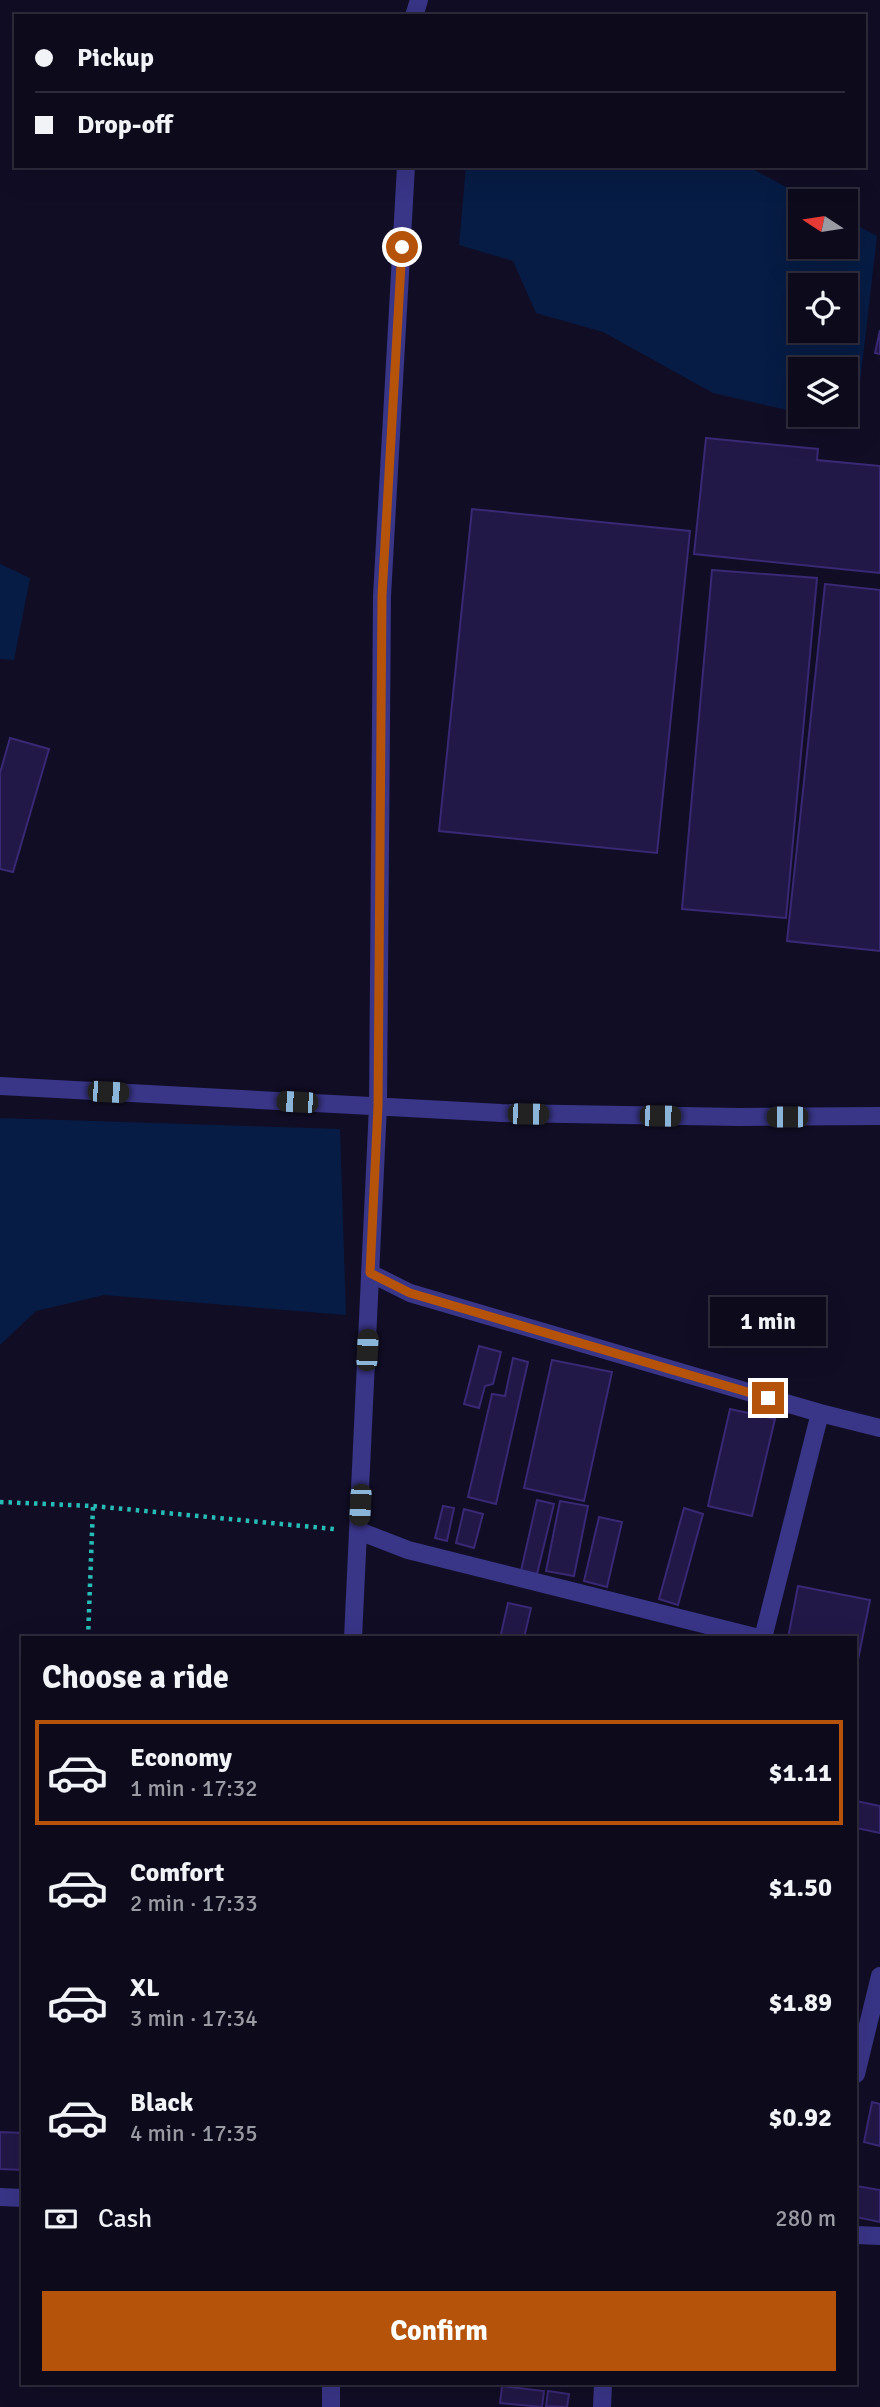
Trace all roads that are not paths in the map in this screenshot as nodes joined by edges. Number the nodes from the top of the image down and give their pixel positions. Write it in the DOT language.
graph roads {
  1 [pos="406,168"];
  2 [pos="0,1086"];
  3 [pos="378,1106"];
  4 [pos="880,1116"];
  5 [pos="370,1273"];
  6 [pos="820,1413"];
  7 [pos="880,1427"];
  8 [pos="359,1531"];
  9 [pos="354,1636"];
  10 [pos="753,1636"];
  11 [pos="762,1636"];
  12 [pos="880,1976"];
  13 [pos="857,2070"];
  14 [pos="0,2197"];
  15 [pos="21,2198"];
  16 [pos="857,2235"];
  17 [pos="880,2236"];
  18 [pos="331,2385"];
  19 [pos="603,2385"];
  20 [pos="331,2407"];
  21 [pos="602,2407"];
  1 -- 3 [label="street"];
  2 -- 3 [label="street"];
  3 -- 4 [label="street"];
  3 -- 5 [label="street"];
  5 -- 6 [label="street"];
  5 -- 8 [label="street"];
  6 -- 7 [label="street"];
  6 -- 11 [label="street"];
  8 -- 9 [label="street"];
  8 -- 10 [label="street"];
  12 -- 13 [label="street"];
  14 -- 15 [label="street"];
  16 -- 17 [label="street"];
  18 -- 20 [label="street"];
  19 -- 21 [label="street"];
}
